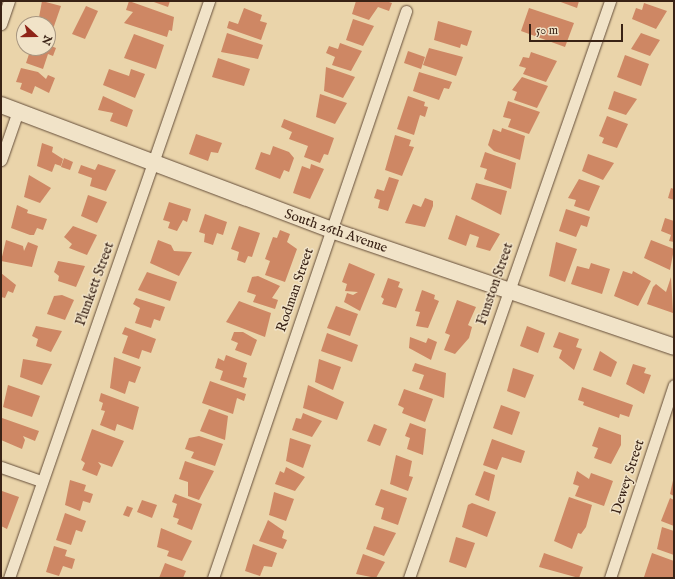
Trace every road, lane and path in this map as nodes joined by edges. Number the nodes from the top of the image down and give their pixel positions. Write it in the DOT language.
graph roads {
  1 [pos="9,1"];
  2 [pos="209,1"];
  3 [pos="610,1"];
  4 [pos="406,11"];
  5 [pos="1,24"];
  6 [pos="1,105"];
  7 [pos="18,111"];
  8 [pos="1,160"];
  9 [pos="153,164"];
  10 [pos="331,230"];
  11 [pos="508,290"];
  12 [pos="674,347"];
  13 [pos="674,385"];
  14 [pos="1,467"];
  15 [pos="41,481"];
  16 [pos="9,578"];
  17 [pos="213,578"];
  18 [pos="409,578"];
  19 [pos="610,578"];
  1 -- 5 [label="street"];
  2 -- 9 [label="street, Plunkett Street"];
  3 -- 11 [label="street, Funston Street"];
  4 -- 10 [label="street, Rodman Street"];
  6 -- 7 [label="street, South 26th Avenue"];
  7 -- 8 [label="street"];
  7 -- 9 [label="street, South 26th Avenue"];
  9 -- 10 [label="street, South 26th Avenue"];
  9 -- 15 [label="street, Plunkett Street"];
  10 -- 11 [label="street, South 26th Avenue"];
  10 -- 17 [label="street, Rodman Street"];
  11 -- 12 [label="street, South 26th Avenue"];
  11 -- 18 [label="street, Funston Street"];
  13 -- 19 [label="street, Dewey Street"];
  14 -- 15 [label="street"];
  15 -- 16 [label="street, Plunkett Street"];
}
